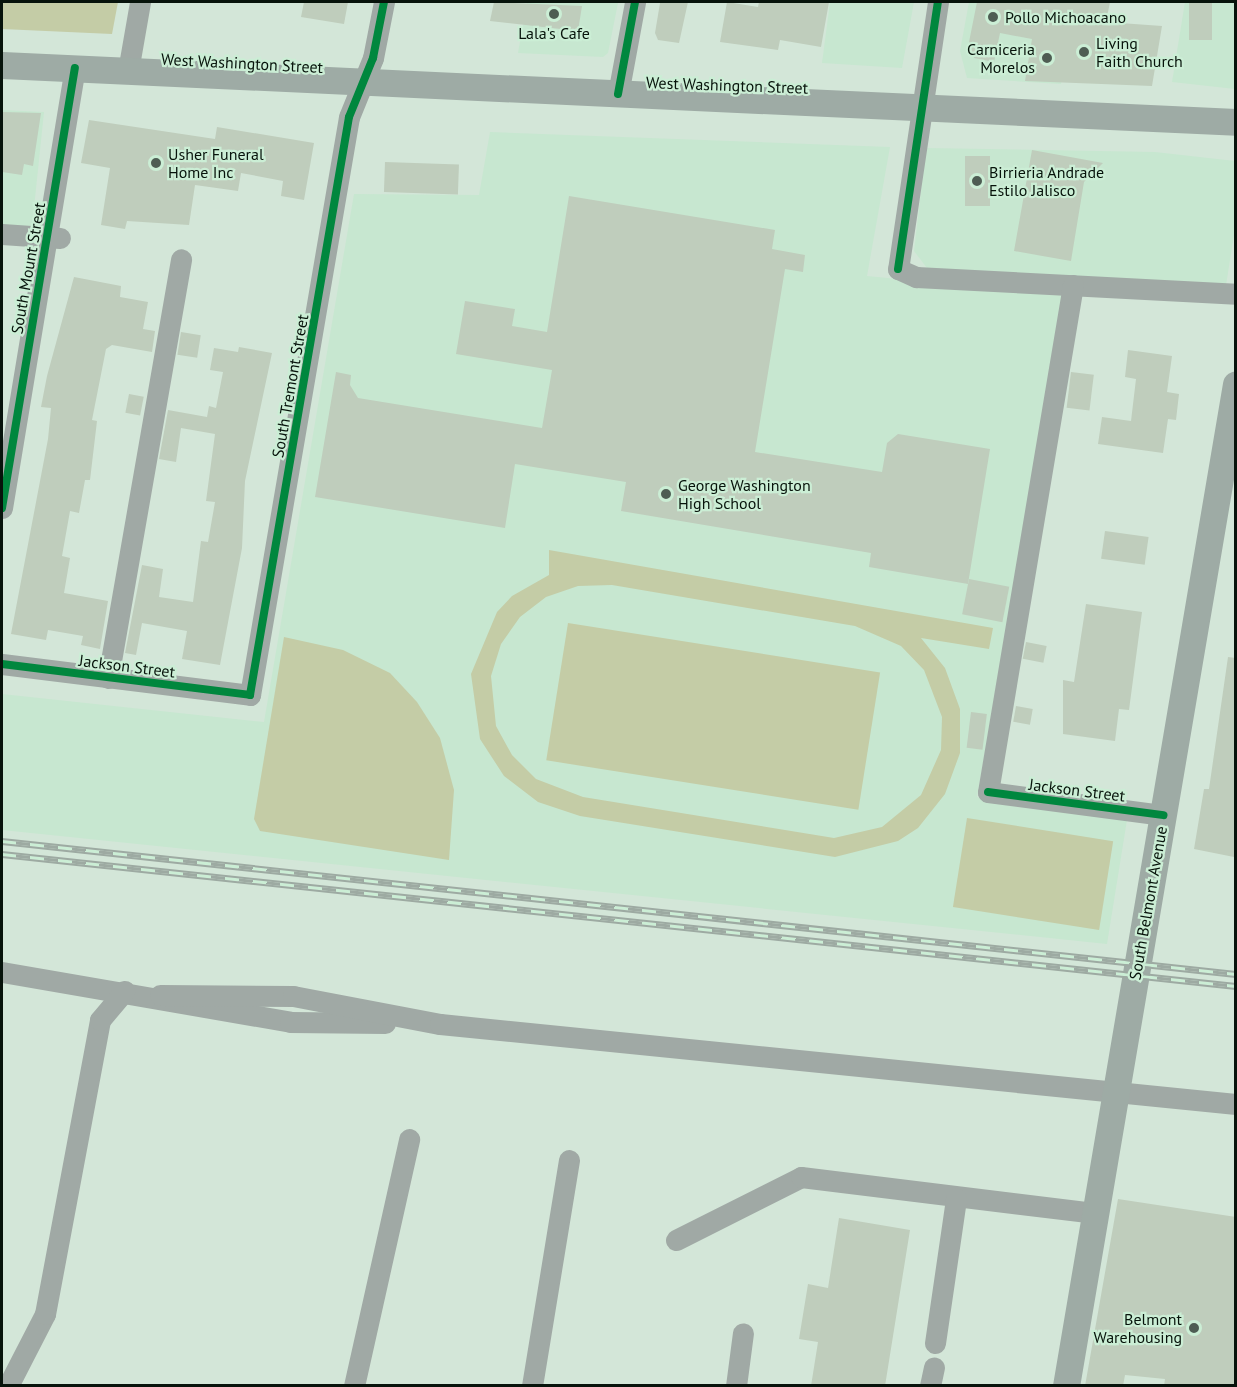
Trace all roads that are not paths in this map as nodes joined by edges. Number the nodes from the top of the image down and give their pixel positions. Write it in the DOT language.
graph roads {
  1 [pos="140,2"];
  2 [pos="384,2"];
  3 [pos="634,2"];
  4 [pos="938,2"];
  5 [pos="2,65"];
  6 [pos="75,68"];
  7 [pos="128,71"];
  8 [pos="362,83"];
  9 [pos="618,94"];
  10 [pos="920,107"];
  11 [pos="1236,122"];
  12 [pos="2,234"];
  13 [pos="54,237"];
  14 [pos="181,259"];
  15 [pos="1073,285"];
  16 [pos="1236,294"];
  17 [pos="1236,384"];
  18 [pos="2,508"];
  19 [pos="2,664"];
  20 [pos="108,678"];
  21 [pos="250,695"];
  22 [pos="1163,815"];
  23 [pos="2,972"];
  24 [pos="91,988"];
  25 [pos="124,991"];
  26 [pos="100,1020"];
  27 [pos="1117,1088"];
  28 [pos="1236,1104"];
  29 [pos="409,1139"];
  30 [pos="569,1160"];
  31 [pos="956,1199"];
  32 [pos="1096,1213"];
  33 [pos="676,1240"];
  34 [pos="743,1333"];
  35 [pos="935,1343"];
  36 [pos="8,1386"];
  37 [pos="354,1386"];
  38 [pos="532,1386"];
  39 [pos="736,1386"];
  40 [pos="1066,1386"];
  1 -- 7 [label="street"];
  2 -- 8 [label="street, South Tremont Street"];
  3 -- 9 [label="street"];
  4 -- 10 [label="street"];
  5 -- 6 [label="main road, West Washington Street"];
  6 -- 7 [label="main road, West Washington Street"];
  6 -- 13 [label="street, South Mount Street"];
  7 -- 8 [label="main road, West Washington Street"];
  8 -- 9 [label="main road, West Washington Street"];
  8 -- 21 [label="street, South Tremont Street"];
  9 -- 10 [label="main road, West Washington Street"];
  10 -- 11 [label="main road, West Washington Street"];
  10 -- 15 [label="street"];
  12 -- 13 [label="street"];
  13 -- 18 [label="street, South Mount Street"];
  14 -- 20 [label="street"];
  15 -- 16 [label="street"];
  15 -- 22 [label="street, Jackson Street"];
  17 -- 22 [label="main road, South Belmont Avenue"];
  19 -- 20 [label="street, Jackson Street"];
  20 -- 21 [label="street, Jackson Street"];
  22 -- 27 [label="main road, South Belmont Avenue"];
  23 -- 24 [label="street"];
  24 -- 25 [label="street"];
  24 -- 26 [label="street"];
  25 -- 26 [label="street"];
  25 -- 27 [label="street"];
  26 -- 36 [label="street"];
  27 -- 28 [label="street"];
  27 -- 32 [label="main road, South Belmont Avenue"];
  29 -- 37 [label="street"];
  30 -- 38 [label="street"];
  31 -- 32 [label="street"];
  31 -- 33 [label="street"];
  31 -- 35 [label="street"];
  32 -- 40 [label="main road, South Belmont Avenue"];
  34 -- 39 [label="street"];
}
